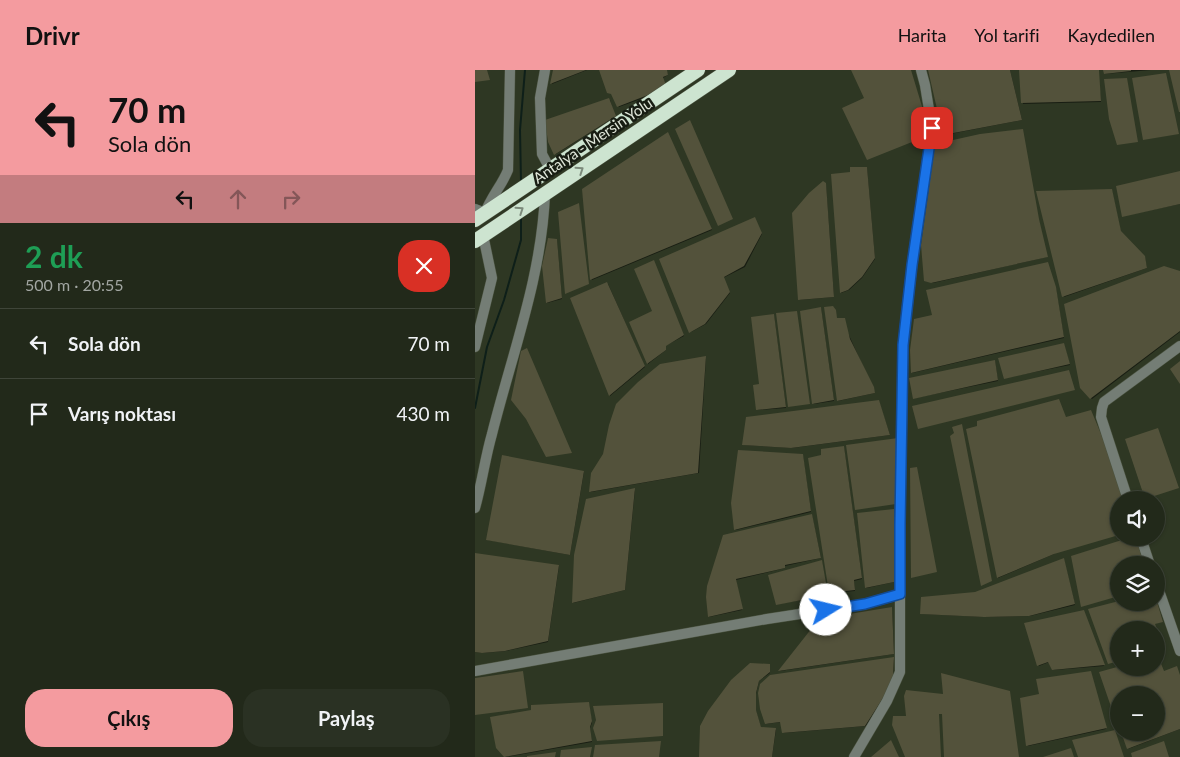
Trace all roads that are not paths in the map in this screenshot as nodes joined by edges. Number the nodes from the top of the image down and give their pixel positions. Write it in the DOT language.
graph roads {
  1 [pos="510,70"];
  2 [pos="545,70"];
  3 [pos="698,70"];
  4 [pos="729,70"];
  5 [pos="921,70"];
  6 [pos="550,169"];
  7 [pos="542,195"];
  8 [pos="483,211"];
  9 [pos="479,238"];
  10 [pos="1180,346"];
  11 [pos="475,347"];
  12 [pos="1126,491"];
  13 [pos="475,508"];
  14 [pos="900,594"];
  15 [pos="1165,608"];
  16 [pos="1180,651"];
  17 [pos="475,671"];
  18 [pos="853,757"];
  1 -- 8 [label="street"];
  2 -- 6 [label="street"];
  3 -- 6 [label="highway, Antalya - Mersin Yolu"];
  7 -- 4 [label="highway, Antalya - Mersin Yolu, one-way"];
  5 -- 14 [label="street"];
  6 -- 8 [label="highway, Antalya - Mersin Yolu"];
  9 -- 7 [label="highway, Antalya - Mersin Yolu, one-way"];
  7 -- 13 [label="street"];
  9 -- 11 [label="street"];
  10 -- 12 [label="street"];
  14 -- 17 [label="street"];
  14 -- 18 [label="street"];
  15 -- 16 [label="street"];
}
